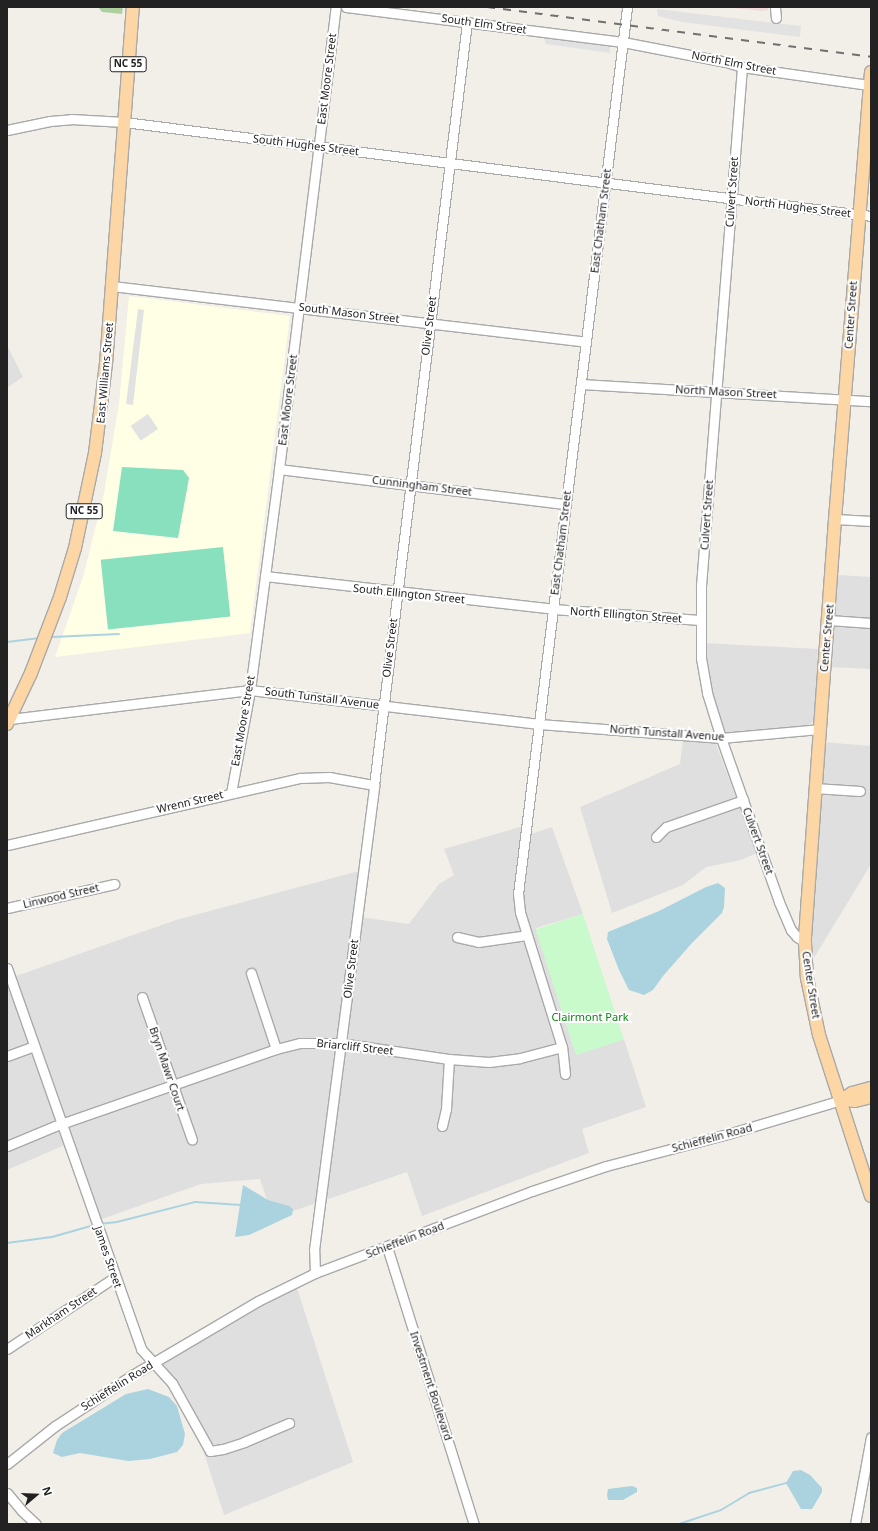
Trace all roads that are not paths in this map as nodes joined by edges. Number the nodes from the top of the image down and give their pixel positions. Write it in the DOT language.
graph roads {
  1 [pos="132,7"];
  2 [pos="336,7"];
  3 [pos="346,7"];
  4 [pos="627,7"];
  5 [pos="775,7"];
  6 [pos="776,18"];
  7 [pos="467,22"];
  8 [pos="623,42"];
  9 [pos="742,67"];
  10 [pos="871,72"];
  11 [pos="869,85"];
  12 [pos="124,122"];
  13 [pos="7,130"];
  14 [pos="318,146"];
  15 [pos="449,163"];
  16 [pos="606,182"];
  17 [pos="731,199"];
  18 [pos="865,215"];
  19 [pos="112,286"];
  20 [pos="299,307"];
  21 [pos="430,323"];
  22 [pos="586,342"];
  23 [pos="581,384"];
  24 [pos="716,392"];
  25 [pos="845,399"];
  26 [pos="871,401"];
  27 [pos="279,469"];
  28 [pos="410,484"];
  29 [pos="566,504"];
  30 [pos="835,519"];
  31 [pos="871,522"];
  32 [pos="265,576"];
  33 [pos="397,593"];
  34 [pos="553,609"];
  35 [pos="700,620"];
  36 [pos="829,620"];
  37 [pos="871,623"];
  38 [pos="250,690"];
  39 [pos="383,706"];
  40 [pos="8,722"];
  41 [pos="539,724"];
  42 [pos="819,730"];
  43 [pos="721,738"];
  44 [pos="374,785"];
  45 [pos="814,788"];
  46 [pos="860,791"];
  47 [pos="231,793"];
  48 [pos="743,800"];
  49 [pos="656,837"];
  50 [pos="7,845"];
  51 [pos="114,884"];
  52 [pos="7,908"];
  53 [pos="527,935"];
  54 [pos="457,937"];
  55 [pos="805,942"];
  56 [pos="7,968"];
  57 [pos="251,973"];
  58 [pos="142,997"];
  59 [pos="340,1043"];
  60 [pos="34,1046"];
  61 [pos="562,1047"];
  62 [pos="276,1049"];
  63 [pos="7,1056"];
  64 [pos="449,1059"];
  65 [pos="565,1074"];
  66 [pos="173,1086"];
  67 [pos="871,1088"];
  68 [pos="871,1097"];
  69 [pos="841,1100"];
  70 [pos="62,1124"];
  71 [pos="442,1126"];
  72 [pos="192,1140"];
  73 [pos="7,1146"];
  74 [pos="871,1196"];
  75 [pos="387,1247"];
  76 [pos="315,1273"];
  77 [pos="115,1277"];
  78 [pos="7,1349"];
  79 [pos="154,1363"];
  80 [pos="289,1423"];
  81 [pos="871,1437"];
  82 [pos="7,1464"];
  83 [pos="7,1493"];
  84 [pos="36,1524"];
  85 [pos="474,1524"];
  86 [pos="855,1524"];
  1 -- 12 [label="main road, East Williams Street / NC 55"];
  2 -- 14 [label="street, East Moore Street"];
  3 -- 7 [label="street, South Elm Street"];
  4 -- 8 [label="street, East Chatham Street"];
  5 -- 6 [label="street"];
  7 -- 8 [label="street, South Elm Street"];
  7 -- 15 [label="street, Olive Street"];
  8 -- 9 [label="street, North Elm Street"];
  8 -- 16 [label="street, East Chatham Street"];
  9 -- 11 [label="street, North Elm Street"];
  9 -- 17 [label="street, Culvert Street"];
  10 -- 11 [label="main road, Center Street"];
  11 -- 18 [label="main road, Center Street"];
  12 -- 13 [label="street, South Hughes Street"];
  12 -- 14 [label="street, South Hughes Street"];
  12 -- 19 [label="main road, East Williams Street / NC 55"];
  14 -- 15 [label="street, South Hughes Street"];
  14 -- 20 [label="street, East Moore Street"];
  15 -- 16 [label="street, South Hughes Street"];
  15 -- 21 [label="street, Olive Street"];
  16 -- 17 [label="street, North Hughes Street"];
  16 -- 22 [label="street, East Chatham Street"];
  17 -- 18 [label="street, North Hughes Street"];
  17 -- 24 [label="street, Culvert Street"];
  18 -- 25 [label="main road, Center Street"];
  19 -- 20 [label="street, South Mason Street"];
  19 -- 40 [label="main road, East Williams Street / NC 55"];
  20 -- 21 [label="street, South Mason Street"];
  20 -- 27 [label="street, East Moore Street"];
  21 -- 22 [label="street, South Mason Street"];
  21 -- 28 [label="street, Olive Street"];
  22 -- 23 [label="street, East Chatham Street"];
  23 -- 24 [label="street, North Mason Street"];
  23 -- 29 [label="street, East Chatham Street"];
  24 -- 25 [label="street, North Mason Street"];
  24 -- 35 [label="street, Culvert Street"];
  25 -- 26 [label="street, North Mason Street"];
  25 -- 30 [label="main road, Center Street"];
  27 -- 28 [label="street, Cunningham Street"];
  27 -- 32 [label="street, East Moore Street"];
  28 -- 29 [label="street, Cunningham Street"];
  28 -- 33 [label="street, Olive Street"];
  29 -- 34 [label="street, East Chatham Street"];
  30 -- 31 [label="street"];
  30 -- 36 [label="main road, Center Street"];
  32 -- 33 [label="street, South Ellington Street"];
  32 -- 38 [label="street, East Moore Street"];
  33 -- 34 [label="street, South Ellington Street"];
  33 -- 39 [label="street, Olive Street"];
  34 -- 35 [label="street, North Ellington Street"];
  34 -- 41 [label="street, East Chatham Street"];
  35 -- 43 [label="street, Culvert Street"];
  36 -- 37 [label="street"];
  36 -- 42 [label="main road, Center Street"];
  38 -- 39 [label="street, South Tunstall Avenue"];
  38 -- 40 [label="street, South Tunstall Avenue"];
  38 -- 47 [label="street, East Moore Street"];
  39 -- 41 [label="street, South Tunstall Avenue"];
  39 -- 44 [label="street, Olive Street"];
  41 -- 43 [label="street, North Tunstall Avenue"];
  41 -- 53 [label="street, East Chatham Street"];
  42 -- 43 [label="street, North Tunstall Avenue"];
  42 -- 45 [label="main road, Center Street"];
  43 -- 48 [label="street, Culvert Street"];
  44 -- 47 [label="street, Wrenn Street"];
  44 -- 59 [label="street, Olive Street"];
  45 -- 46 [label="street"];
  45 -- 55 [label="main road, Center Street"];
  47 -- 50 [label="street, Wrenn Street"];
  48 -- 49 [label="street"];
  48 -- 55 [label="street, Culvert Street"];
  51 -- 52 [label="street, Linwood Street"];
  53 -- 54 [label="street"];
  53 -- 61 [label="street, East Chatham Street"];
  55 -- 69 [label="main road, Center Street"];
  56 -- 60 [label="street, James Street"];
  57 -- 62 [label="street"];
  58 -- 66 [label="street, Bryn Mawr Court"];
  59 -- 62 [label="street, Briarcliff Street"];
  59 -- 64 [label="street, Briarcliff Street"];
  59 -- 76 [label="street, Olive Street"];
  60 -- 63 [label="street"];
  60 -- 70 [label="street, James Street"];
  61 -- 64 [label="street, Briarcliff Street"];
  61 -- 65 [label="street, East Chatham Street"];
  62 -- 66 [label="street, Briarcliff Street"];
  64 -- 71 [label="street"];
  66 -- 70 [label="street, Briarcliff Street"];
  66 -- 72 [label="street, Bryn Mawr Court"];
  67 -- 69 [label="main road"];
  68 -- 69 [label="main road"];
  69 -- 74 [label="main road, Center Street"];
  69 -- 75 [label="street, Schieffelin Road"];
  70 -- 73 [label="street, Briarcliff Street"];
  70 -- 77 [label="street, James Street"];
  75 -- 76 [label="street, Schieffelin Road"];
  75 -- 85 [label="street, Investment Boulevard"];
  76 -- 79 [label="street, Schieffelin Road"];
  77 -- 78 [label="street, Markham Street"];
  77 -- 79 [label="street, James Street"];
  79 -- 80 [label="street, James Street"];
  79 -- 82 [label="street, Schieffelin Road"];
  81 -- 86 [label="street"];
  83 -- 84 [label="street"];
}
